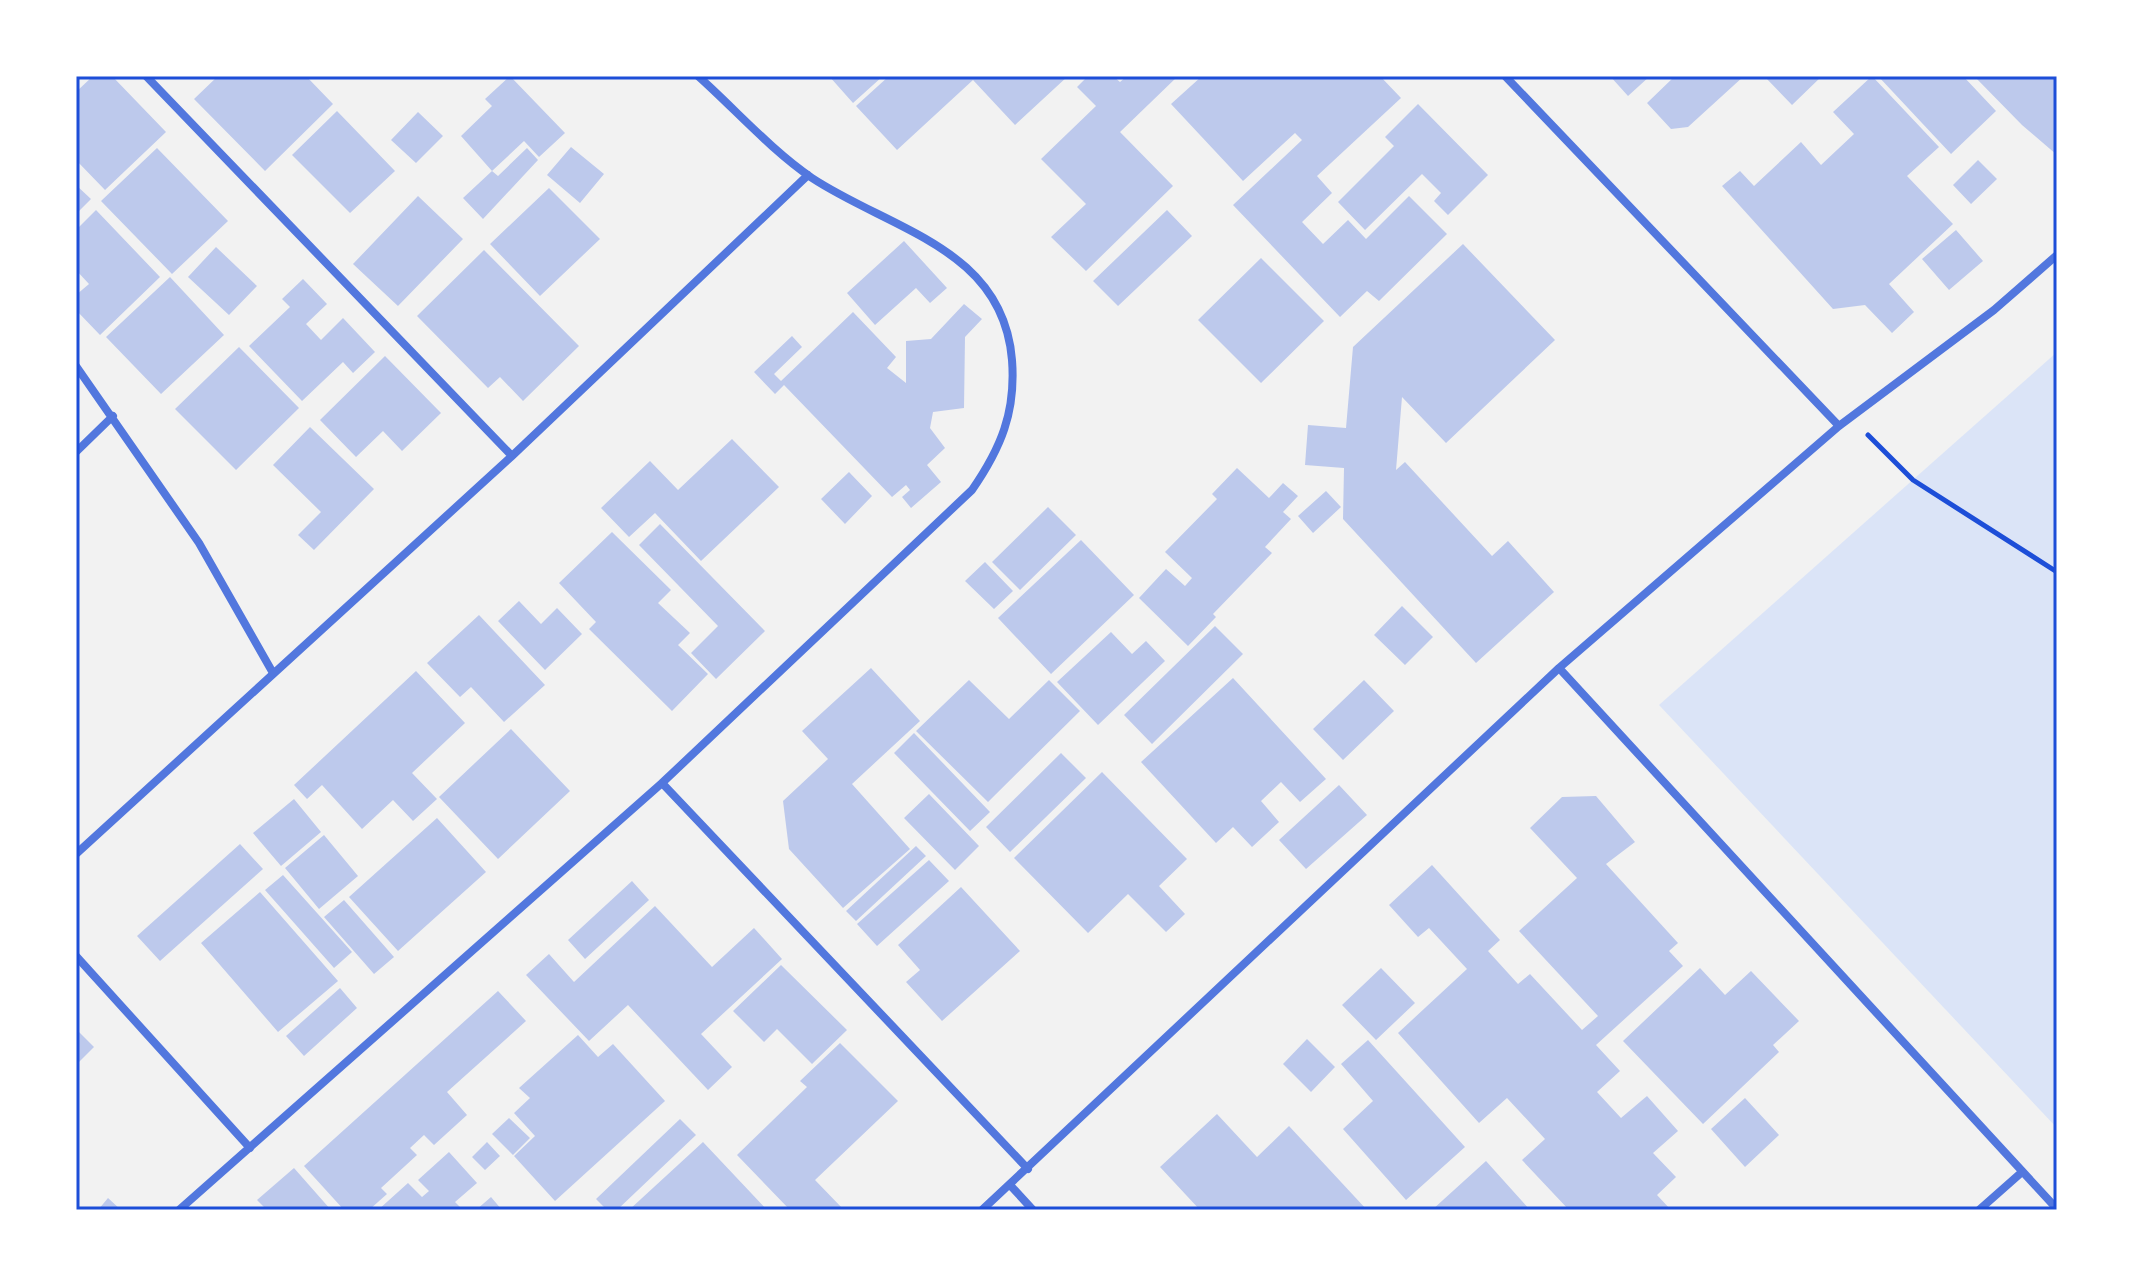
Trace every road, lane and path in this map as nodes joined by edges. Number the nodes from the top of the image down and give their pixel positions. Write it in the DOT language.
graph roads {
  1 [pos="146,76"];
  2 [pos="698,76"];
  3 [pos="1505,76"];
  4 [pos="808,175"];
  5 [pos="2057,255"];
  6 [pos="76,366"];
  7 [pos="113,416"];
  8 [pos="1850,417"];
  9 [pos="1839,426"];
  10 [pos="76,452"];
  11 [pos="512,456"];
  12 [pos="2057,572"];
  13 [pos="1559,668"];
  14 [pos="273,673"];
  15 [pos="662,783"];
  16 [pos="76,854"];
  17 [pos="76,956"];
  18 [pos="250,1148"];
  19 [pos="1028,1169"];
  20 [pos="2022,1172"];
  21 [pos="1010,1185"];
  22 [pos="2057,1209"];
  23 [pos="179,1210"];
  24 [pos="982,1210"];
  25 [pos="1033,1210"];
  26 [pos="1979,1210"];
  1 -- 11 [label="street"];
  2 -- 4 [label="street"];
  3 -- 9 [label="street"];
  4 -- 11 [label="street"];
  4 -- 15 [label="street"];
  5 -- 8 [label="street"];
  6 -- 7 [label="street"];
  7 -- 10 [label="street"];
  7 -- 14 [label="street"];
  8 -- 9 [label="street"];
  8 -- 12 [label="path"];
  9 -- 13 [label="street"];
  11 -- 14 [label="street"];
  13 -- 19 [label="street"];
  13 -- 20 [label="street"];
  14 -- 16 [label="street"];
  15 -- 18 [label="street"];
  15 -- 19 [label="street"];
  17 -- 18 [label="street"];
  18 -- 23 [label="street"];
  19 -- 21 [label="street"];
  20 -- 22 [label="street"];
  20 -- 26 [label="street"];
  21 -- 24 [label="street"];
  21 -- 25 [label="street"];
}
